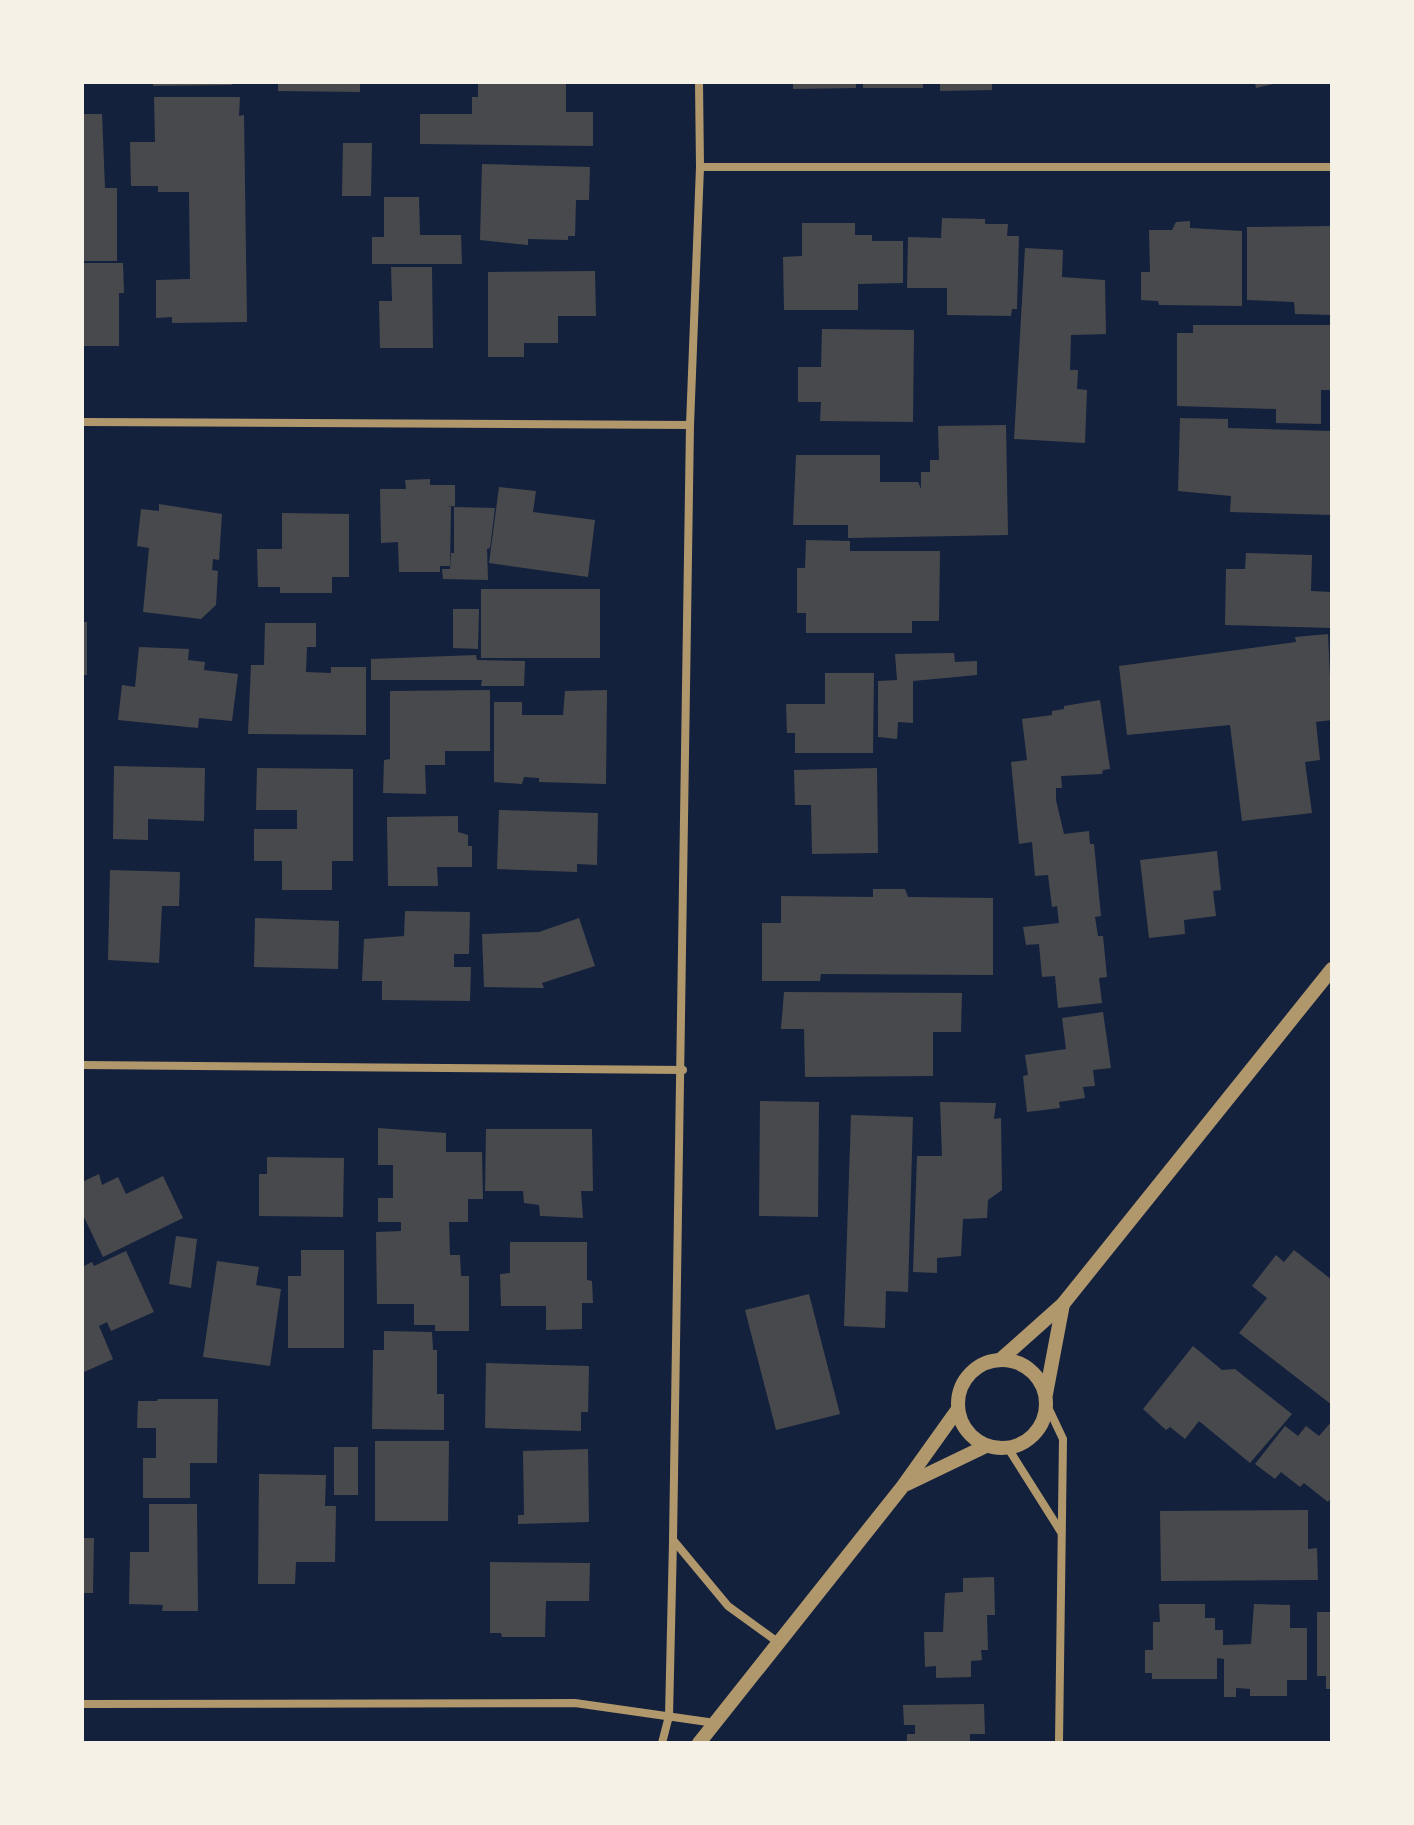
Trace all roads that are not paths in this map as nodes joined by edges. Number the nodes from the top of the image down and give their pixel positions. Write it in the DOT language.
graph roads {
  1 [pos="699,82"];
  2 [pos="700,167"];
  3 [pos="1332,167"];
  4 [pos="82,422"];
  5 [pos="690,425"];
  6 [pos="1332,969"];
  7 [pos="82,1065"];
  8 [pos="683,1070"];
  9 [pos="1063,1304"];
  10 [pos="1000,1360"];
  11 [pos="1046,1400"];
  12 [pos="958,1409"];
  13 [pos="986,1446"];
  14 [pos="1008,1448"];
  15 [pos="903,1486"];
  16 [pos="1061,1532"];
  17 [pos="673,1541"];
  18 [pos="779,1643"];
  19 [pos="82,1704"];
  20 [pos="669,1716"];
  21 [pos="715,1723"];
  22 [pos="662,1743"];
  23 [pos="699,1743"];
  24 [pos="1059,1743"];
  1 -- 2 [label="street"];
  2 -- 3 [label="street"];
  2 -- 5 [label="street"];
  4 -- 5 [label="street"];
  5 -- 8 [label="street"];
  6 -- 9 [label="street"];
  7 -- 8 [label="street"];
  8 -- 17 [label="street"];
  9 -- 10 [label="street"];
  9 -- 11 [label="street"];
  10 -- 11 [label="street"];
  10 -- 12 [label="street"];
  11 -- 14 [label="street"];
  11 -- 16 [label="street"];
  12 -- 13 [label="street"];
  12 -- 15 [label="street"];
  13 -- 14 [label="street"];
  13 -- 15 [label="street"];
  14 -- 16 [label="street"];
  15 -- 18 [label="street"];
  16 -- 24 [label="street"];
  17 -- 18 [label="street"];
  17 -- 20 [label="street"];
  18 -- 21 [label="street"];
  19 -- 20 [label="street"];
  20 -- 21 [label="street"];
  20 -- 22 [label="street"];
  21 -- 23 [label="street"];
}
